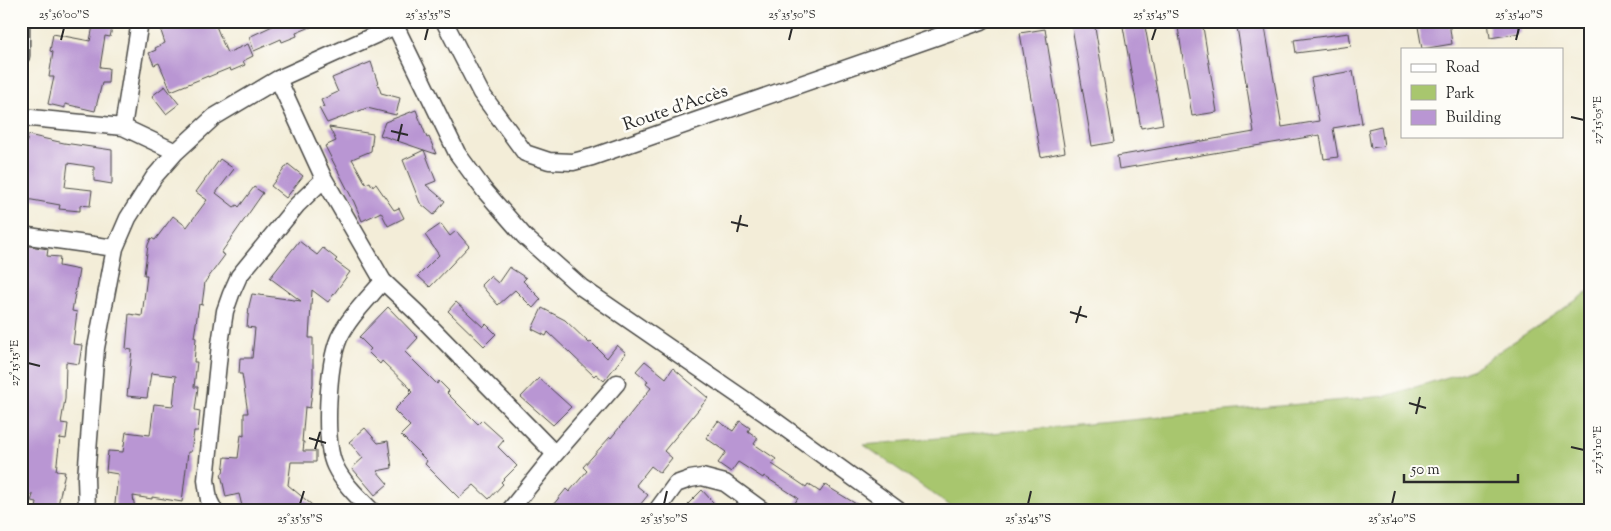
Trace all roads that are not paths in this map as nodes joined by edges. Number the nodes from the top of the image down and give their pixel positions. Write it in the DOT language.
graph roads {
  1 [pos="21,21"];
  2 [pos="140,21"];
  3 [pos="444,21"];
  4 [pos="982,21"];
  5 [pos="394,24"];
  6 [pos="21,56"];
  7 [pos="278,79"];
  8 [pos="21,117"];
  9 [pos="123,127"];
  10 [pos="176,152"];
  11 [pos="324,179"];
  12 [pos="21,235"];
  13 [pos="115,248"];
  14 [pos="382,280"];
  15 [pos="617,382"];
  16 [pos="555,454"];
  17 [pos="87,510"];
  18 [pos="214,510"];
  19 [pos="371,510"];
  20 [pos="510,510"];
  21 [pos="657,510"];
  22 [pos="762,510"];
  23 [pos="898,510"];
  1 -- 6 [label="street"];
  2 -- 9 [label="street"];
  3 -- 4 [label="street, Route d'Accès"];
  5 -- 7 [label="street"];
  5 -- 23 [label="street"];
  7 -- 10 [label="street"];
  7 -- 11 [label="street"];
  8 -- 9 [label="street"];
  9 -- 10 [label="street"];
  10 -- 13 [label="street"];
  11 -- 14 [label="street"];
  11 -- 18 [label="street"];
  12 -- 13 [label="street"];
  13 -- 17 [label="street"];
  14 -- 16 [label="street"];
  14 -- 19 [label="street"];
  15 -- 16 [label="street"];
  16 -- 20 [label="street"];
  21 -- 22 [label="street"];
}
